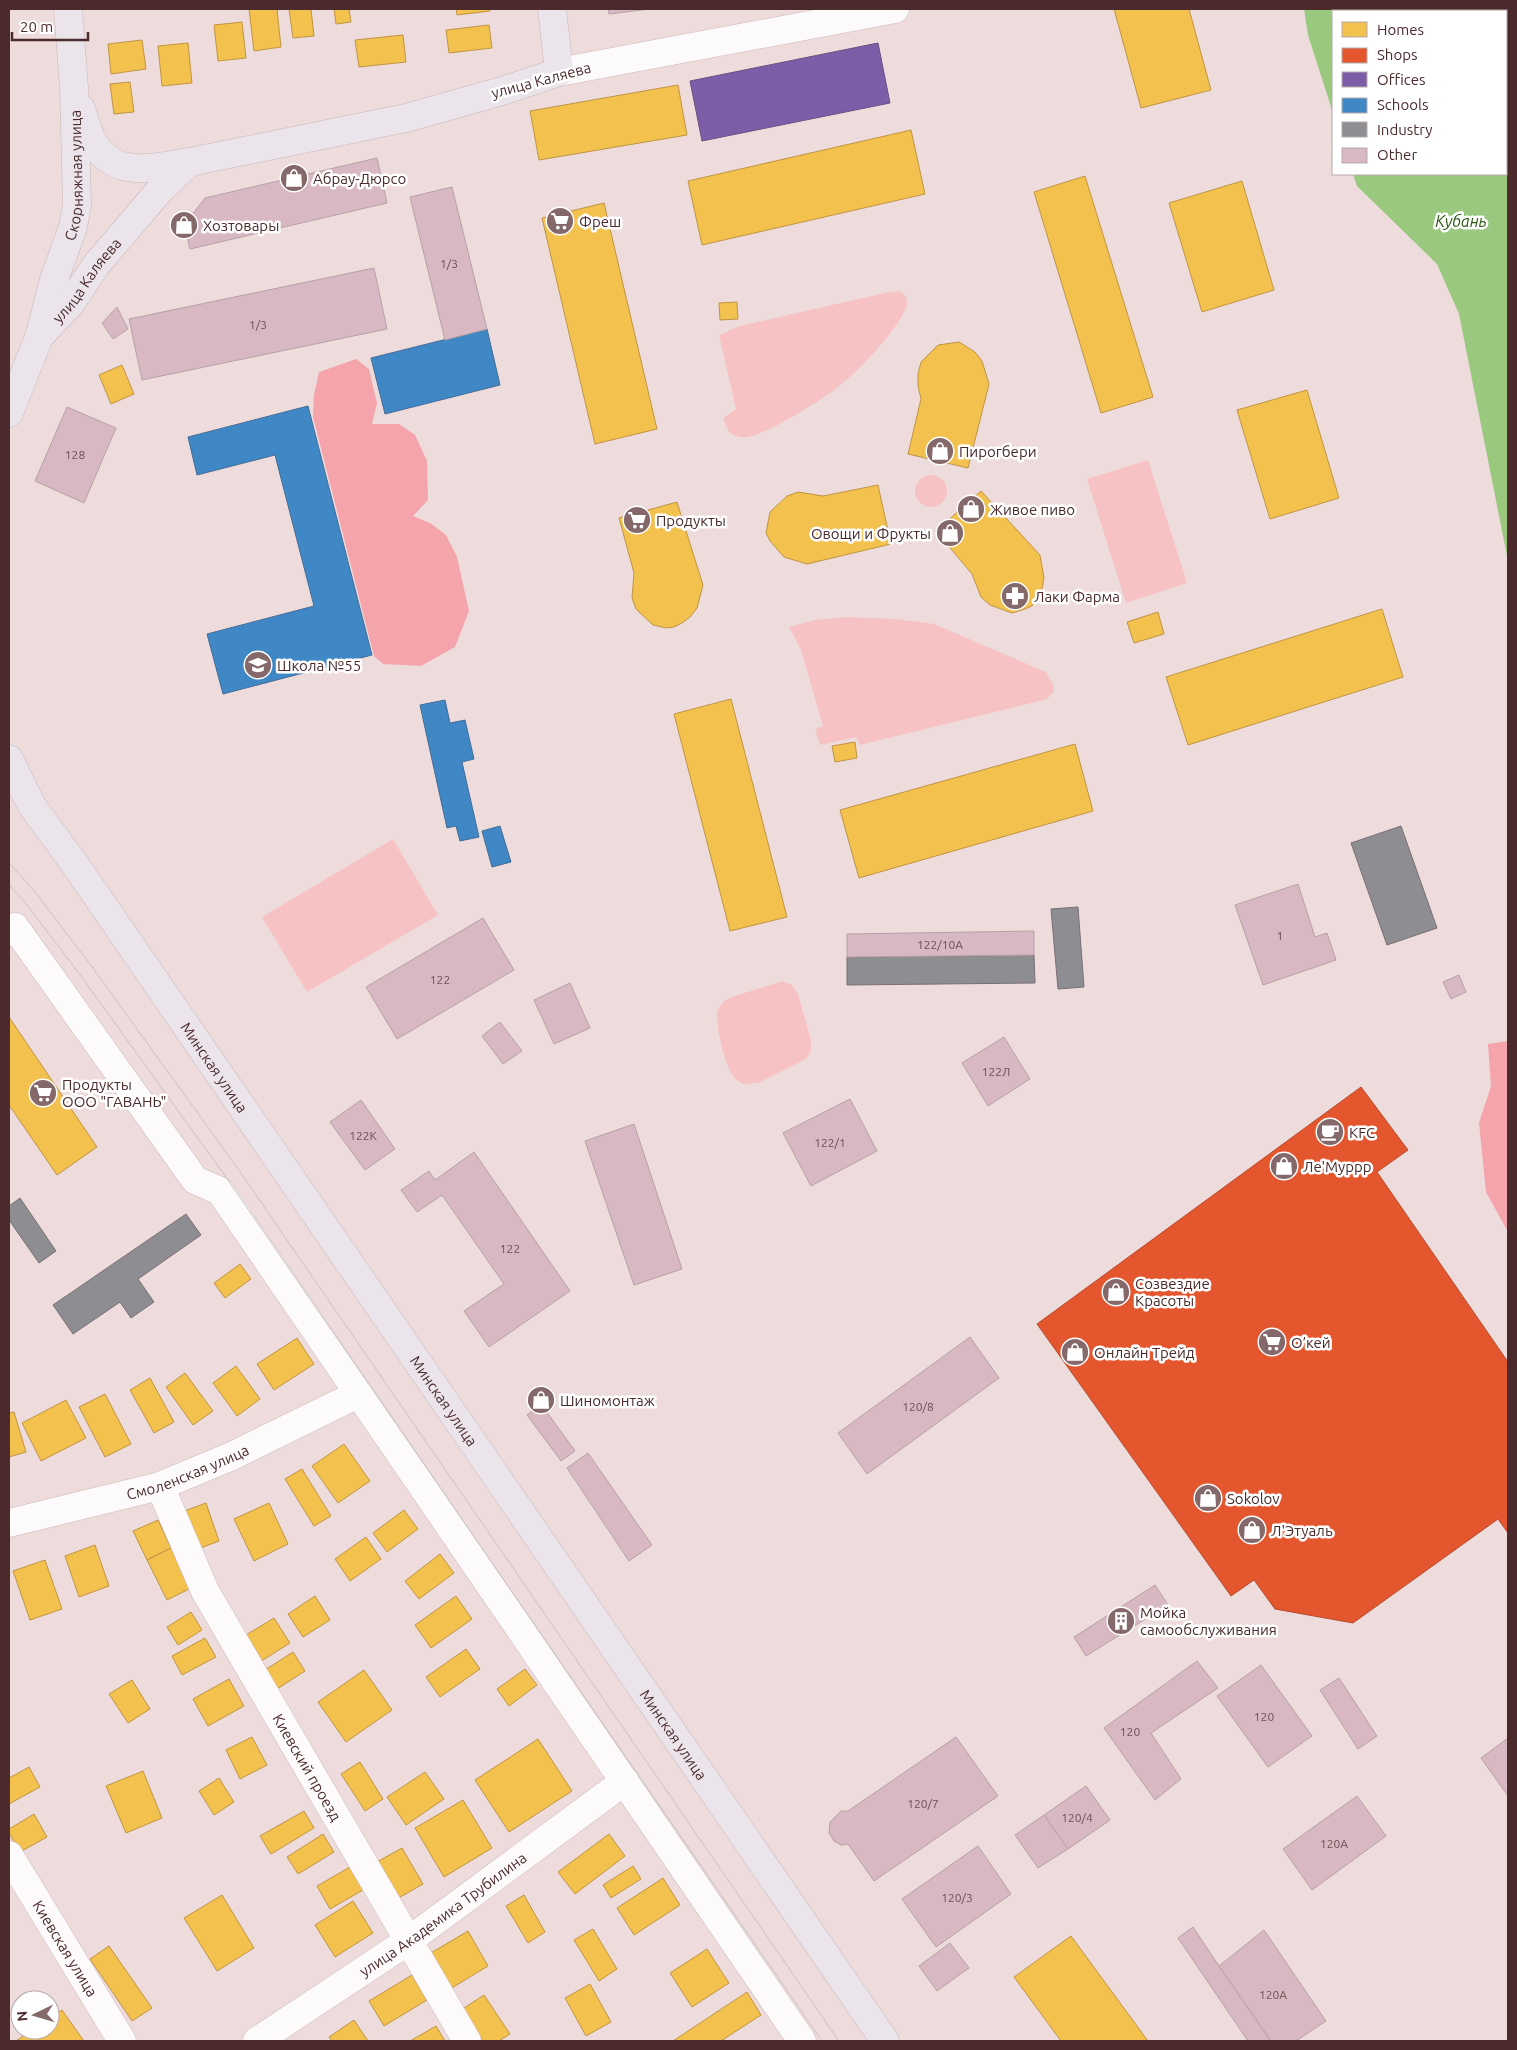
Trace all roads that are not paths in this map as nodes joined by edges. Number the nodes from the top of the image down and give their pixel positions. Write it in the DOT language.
graph roads {
  1 [pos="68,9"];
  2 [pos="552,9"];
  3 [pos="895,9"];
  4 [pos="559,72"];
  5 [pos="74,88"];
  6 [pos="190,162"];
  7 [pos="39,337"];
  8 [pos="9,414"];
  9 [pos="9,760"];
  10 [pos="9,784"];
  11 [pos="32,806"];
  12 [pos="12,929"];
  13 [pos="358,1394"];
  14 [pos="160,1486"];
  15 [pos="9,1523"];
  16 [pos="625,1781"];
  17 [pos="9,1855"];
  18 [pos="408,1941"];
  19 [pos="122,2041"];
  20 [pos="257,2041"];
  21 [pos="467,2041"];
  22 [pos="802,2041"];
  23 [pos="885,2041"];
  1 -- 5 [label="main road, Скорняжная улица"];
  2 -- 4 [label="main road"];
  3 -- 4 [label="street, улица Каляева"];
  4 -- 6 [label="main road, улица Каляева"];
  5 -- 6 [label="main road, улица Каляева"];
  5 -- 7 [label="main road, Скорняжная улица"];
  6 -- 7 [label="main road, улица Каляева"];
  7 -- 8 [label="main road, улица Каляева"];
  9 -- 11 [label="main road, Минская улица"];
  10 -- 11 [label="main road"];
  11 -- 23 [label="main road, Минская улица"];
  12 -- 13 [label="street"];
  13 -- 14 [label="street, Смоленская улица"];
  13 -- 16 [label="street"];
  14 -- 15 [label="street, Смоленская улица"];
  14 -- 18 [label="street, Киевский проезд"];
  16 -- 18 [label="street, улица Академика Трубилина"];
  16 -- 22 [label="street"];
  17 -- 19 [label="street, Киевская улица"];
  18 -- 20 [label="street, улица Академика Трубилина"];
  18 -- 21 [label="street, Киевский проезд"];
}
